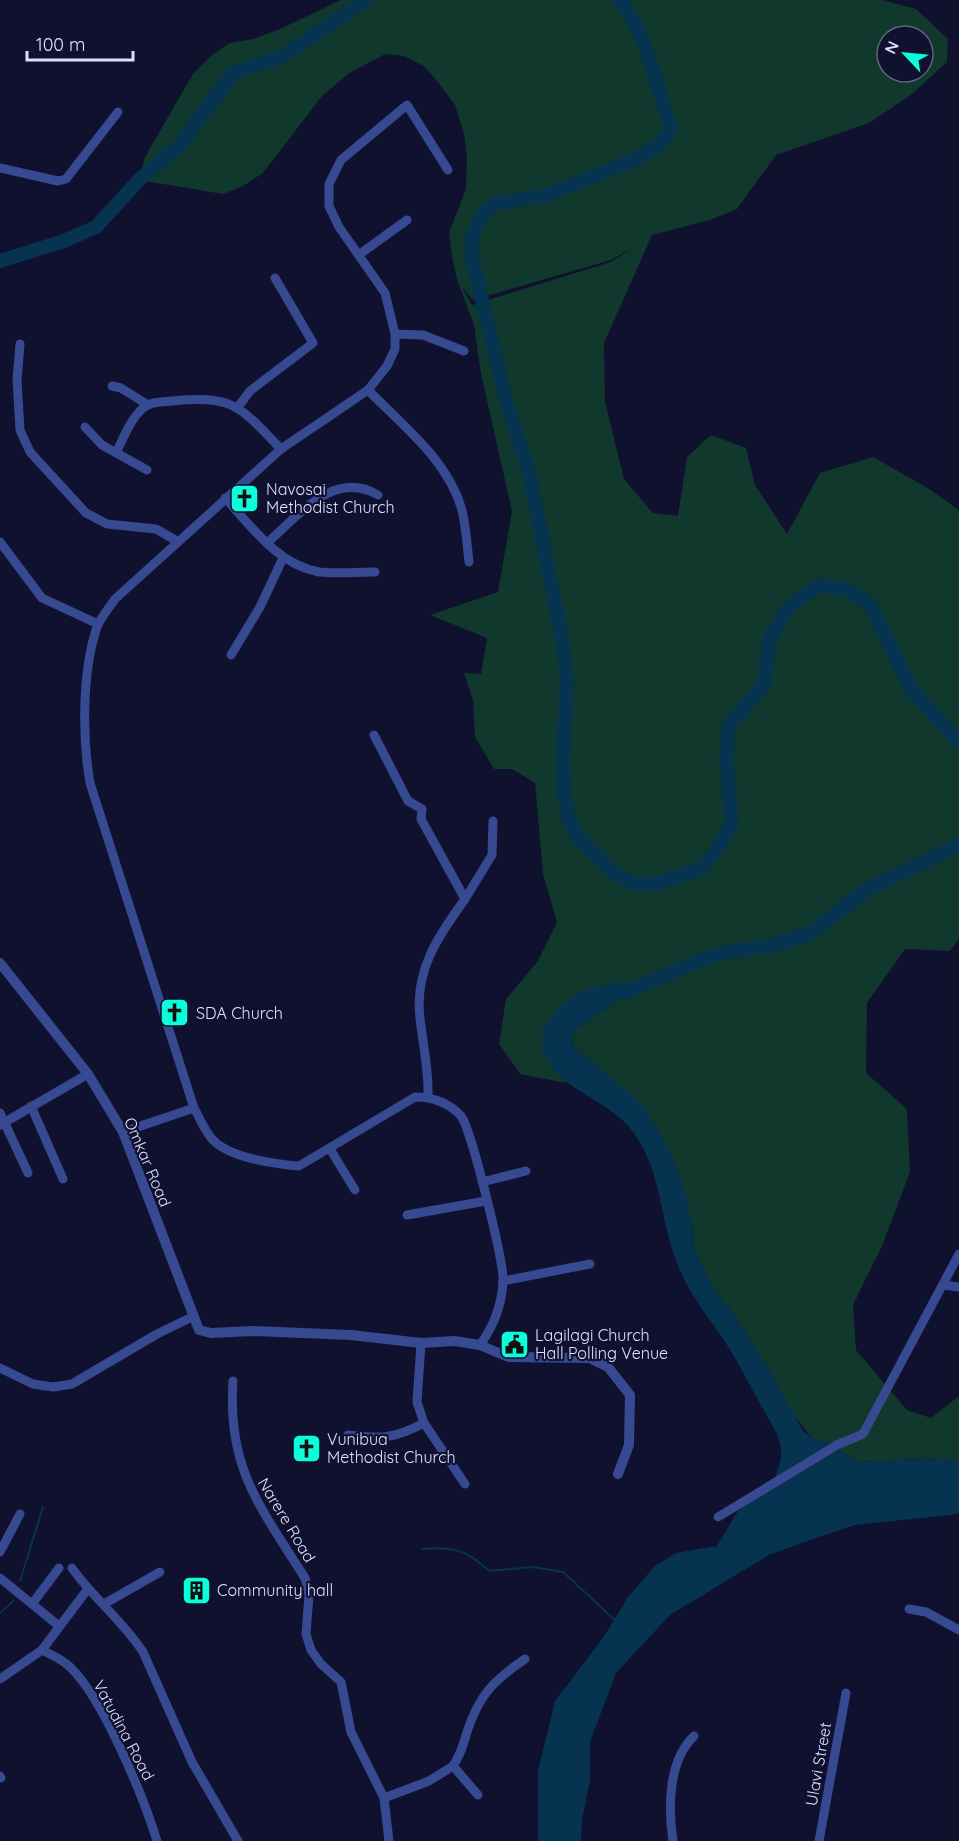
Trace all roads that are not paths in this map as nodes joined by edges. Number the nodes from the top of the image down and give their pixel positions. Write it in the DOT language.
graph roads {
  1 [pos="118,112"];
  2 [pos="0,168"];
  3 [pos="448,170"];
  4 [pos="407,220"];
  5 [pos="360,254"];
  6 [pos="276,278"];
  7 [pos="395,334"];
  8 [pos="20,344"];
  9 [pos="464,351"];
  10 [pos="112,386"];
  11 [pos="368,390"];
  12 [pos="148,405"];
  13 [pos="238,407"];
  14 [pos="85,427"];
  15 [pos="280,449"];
  16 [pos="116,453"];
  17 [pos="147,470"];
  18 [pos="378,495"];
  19 [pos="225,498"];
  20 [pos="177,541"];
  21 [pos="0,542"];
  22 [pos="267,543"];
  23 [pos="283,558"];
  24 [pos="469,562"];
  25 [pos="375,572"];
  26 [pos="98,624"];
  27 [pos="231,655"];
  28 [pos="374,735"];
  29 [pos="493,821"];
  30 [pos="465,899"];
  31 [pos="0,963"];
  32 [pos="88,1074"];
  33 [pos="428,1097"];
  34 [pos="31,1106"];
  35 [pos="194,1108"];
  36 [pos="2,1120"];
  37 [pos="123,1132"];
  38 [pos="330,1149"];
  39 [pos="526,1171"];
  40 [pos="28,1173"];
  41 [pos="63,1179"];
  42 [pos="482,1182"];
  43 [pos="355,1190"];
  44 [pos="486,1201"];
  45 [pos="407,1215"];
  46 [pos="959,1254"];
  47 [pos="590,1264"];
  48 [pos="503,1281"];
  49 [pos="943,1285"];
  50 [pos="959,1287"];
  51 [pos="194,1316"];
  52 [pos="421,1342"];
  53 [pos="480,1345"];
  54 [pos="0,1368"];
  55 [pos="233,1381"];
  56 [pos="424,1423"];
  57 [pos="348,1435"];
  58 [pos="618,1474"];
  59 [pos="465,1484"];
  60 [pos="20,1514"];
  61 [pos="718,1517"];
  62 [pos="0,1552"];
  63 [pos="59,1568"];
  64 [pos="72,1568"];
  65 [pos="160,1572"];
  66 [pos="0,1578"];
  67 [pos="87,1590"];
  68 [pos="32,1604"];
  69 [pos="104,1604"];
  70 [pos="909,1609"];
  71 [pos="59,1626"];
  72 [pos="959,1630"];
  73 [pos="42,1650"];
  74 [pos="525,1659"];
  75 [pos="0,1678"];
  76 [pos="846,1693"];
  77 [pos="694,1736"];
  78 [pos="453,1766"];
  79 [pos="478,1795"];
  80 [pos="384,1798"];
  81 [pos="157,1841"];
  82 [pos="238,1841"];
  83 [pos="389,1841"];
  84 [pos="673,1841"];
  85 [pos="819,1841"];
  1 -- 2 [label="street"];
  3 -- 5 [label="street"];
  4 -- 5 [label="street"];
  5 -- 7 [label="street"];
  6 -- 13 [label="street"];
  7 -- 9 [label="street"];
  7 -- 11 [label="street"];
  8 -- 20 [label="street"];
  10 -- 12 [label="street"];
  11 -- 15 [label="street"];
  11 -- 24 [label="street"];
  12 -- 13 [label="street"];
  12 -- 16 [label="street"];
  13 -- 15 [label="street"];
  14 -- 16 [label="street"];
  15 -- 19 [label="street"];
  16 -- 17 [label="street"];
  18 -- 22 [label="street"];
  19 -- 20 [label="street"];
  19 -- 22 [label="street"];
  20 -- 26 [label="street"];
  21 -- 26 [label="street"];
  22 -- 23 [label="street"];
  23 -- 25 [label="street"];
  23 -- 27 [label="street"];
  26 -- 35 [label="street"];
  28 -- 30 [label="street"];
  29 -- 30 [label="street"];
  30 -- 33 [label="street"];
  31 -- 32 [label="street, Omkar Road"];
  32 -- 34 [label="street"];
  32 -- 37 [label="street, Omkar Road"];
  33 -- 38 [label="street"];
  33 -- 42 [label="street"];
  34 -- 36 [label="street"];
  34 -- 41 [label="street"];
  35 -- 37 [label="street"];
  35 -- 38 [label="street"];
  36 -- 40 [label="street"];
  37 -- 51 [label="street, Omkar Road"];
  38 -- 43 [label="street"];
  39 -- 42 [label="street"];
  42 -- 44 [label="street"];
  44 -- 45 [label="street"];
  44 -- 48 [label="street"];
  46 -- 49 [label="street"];
  47 -- 48 [label="street"];
  48 -- 53 [label="street"];
  49 -- 50 [label="street"];
  49 -- 61 [label="street"];
  51 -- 52 [label="street, Omkar Road"];
  51 -- 54 [label="street"];
  52 -- 53 [label="street"];
  52 -- 56 [label="street"];
  53 -- 58 [label="street"];
  55 -- 80 [label="street, Narere Road"];
  56 -- 57 [label="street"];
  56 -- 59 [label="street"];
  60 -- 62 [label="street"];
  63 -- 68 [label="street"];
  64 -- 67 [label="street"];
  65 -- 69 [label="street"];
  66 -- 68 [label="street"];
  67 -- 69 [label="street"];
  67 -- 71 [label="street"];
  68 -- 71 [label="street"];
  69 -- 82 [label="street"];
  70 -- 72 [label="street"];
  71 -- 73 [label="street"];
  73 -- 75 [label="street"];
  73 -- 81 [label="street, Vatudina Road"];
  74 -- 78 [label="street"];
  76 -- 85 [label="street, Ulavi Street"];
  77 -- 84 [label="street"];
  78 -- 79 [label="street"];
  78 -- 80 [label="street"];
  80 -- 83 [label="street, Narere Road"];
}
